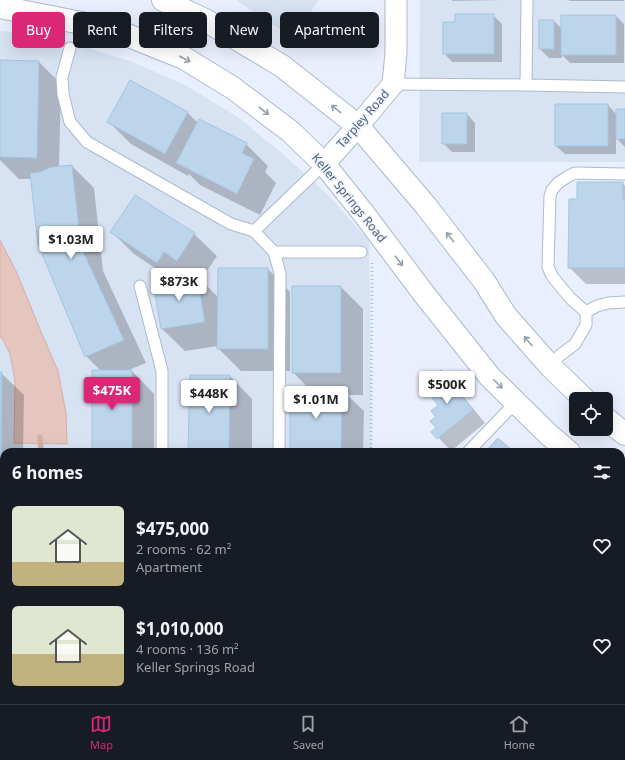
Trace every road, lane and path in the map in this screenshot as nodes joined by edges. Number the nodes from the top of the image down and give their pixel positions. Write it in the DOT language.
graph roads {
  1 [pos="163,0"];
  2 [pos="396,0"];
  3 [pos="527,0"];
  4 [pos="0,7"];
  5 [pos="70,48"];
  6 [pos="393,84"];
  7 [pos="526,85"];
  8 [pos="625,87"];
  9 [pos="358,126"];
  10 [pos="324,164"];
  11 [pos="625,174"];
  12 [pos="254,231"];
  13 [pos="274,252"];
  14 [pos="360,252"];
  15 [pos="372,260"];
  16 [pos="140,286"];
  17 [pos="625,302"];
  18 [pos="586,312"];
  19 [pos="551,367"];
  20 [pos="577,392"];
  21 [pos="516,402"];
  22 [pos="613,425"];
  23 [pos="625,434"];
  24 [pos="162,448"];
  25 [pos="279,448"];
  26 [pos="371,448"];
  27 [pos="472,448"];
  28 [pos="564,448"];
  9 -- 1 [label="main road, one-way"];
  2 -- 6 [label="street, Tarpley Road"];
  3 -- 7 [label="lane"];
  4 -- 10 [label="main road, Keller Springs Road, one-way"];
  5 -- 12 [label="lane"];
  6 -- 7 [label="lane"];
  6 -- 9 [label="street, Tarpley Road"];
  7 -- 8 [label="lane"];
  9 -- 10 [label="street, Tarpley Road"];
  19 -- 9 [label="main road, one-way"];
  10 -- 12 [label="lane"];
  10 -- 21 [label="main road, Keller Springs Road, one-way"];
  11 -- 18 [label="lane"];
  12 -- 13 [label="lane"];
  13 -- 14 [label="lane"];
  13 -- 25 [label="lane"];
  15 -- 26 [label="path"];
  16 -- 24 [label="lane"];
  17 -- 18 [label="lane"];
  18 -- 19 [label="lane"];
  19 -- 20 [label="main road"];
  21 -- 27 [label="lane"];
  21 -- 28 [label="main road, Keller Springs Road"];
  22 -- 23 [label="main road"];
}
